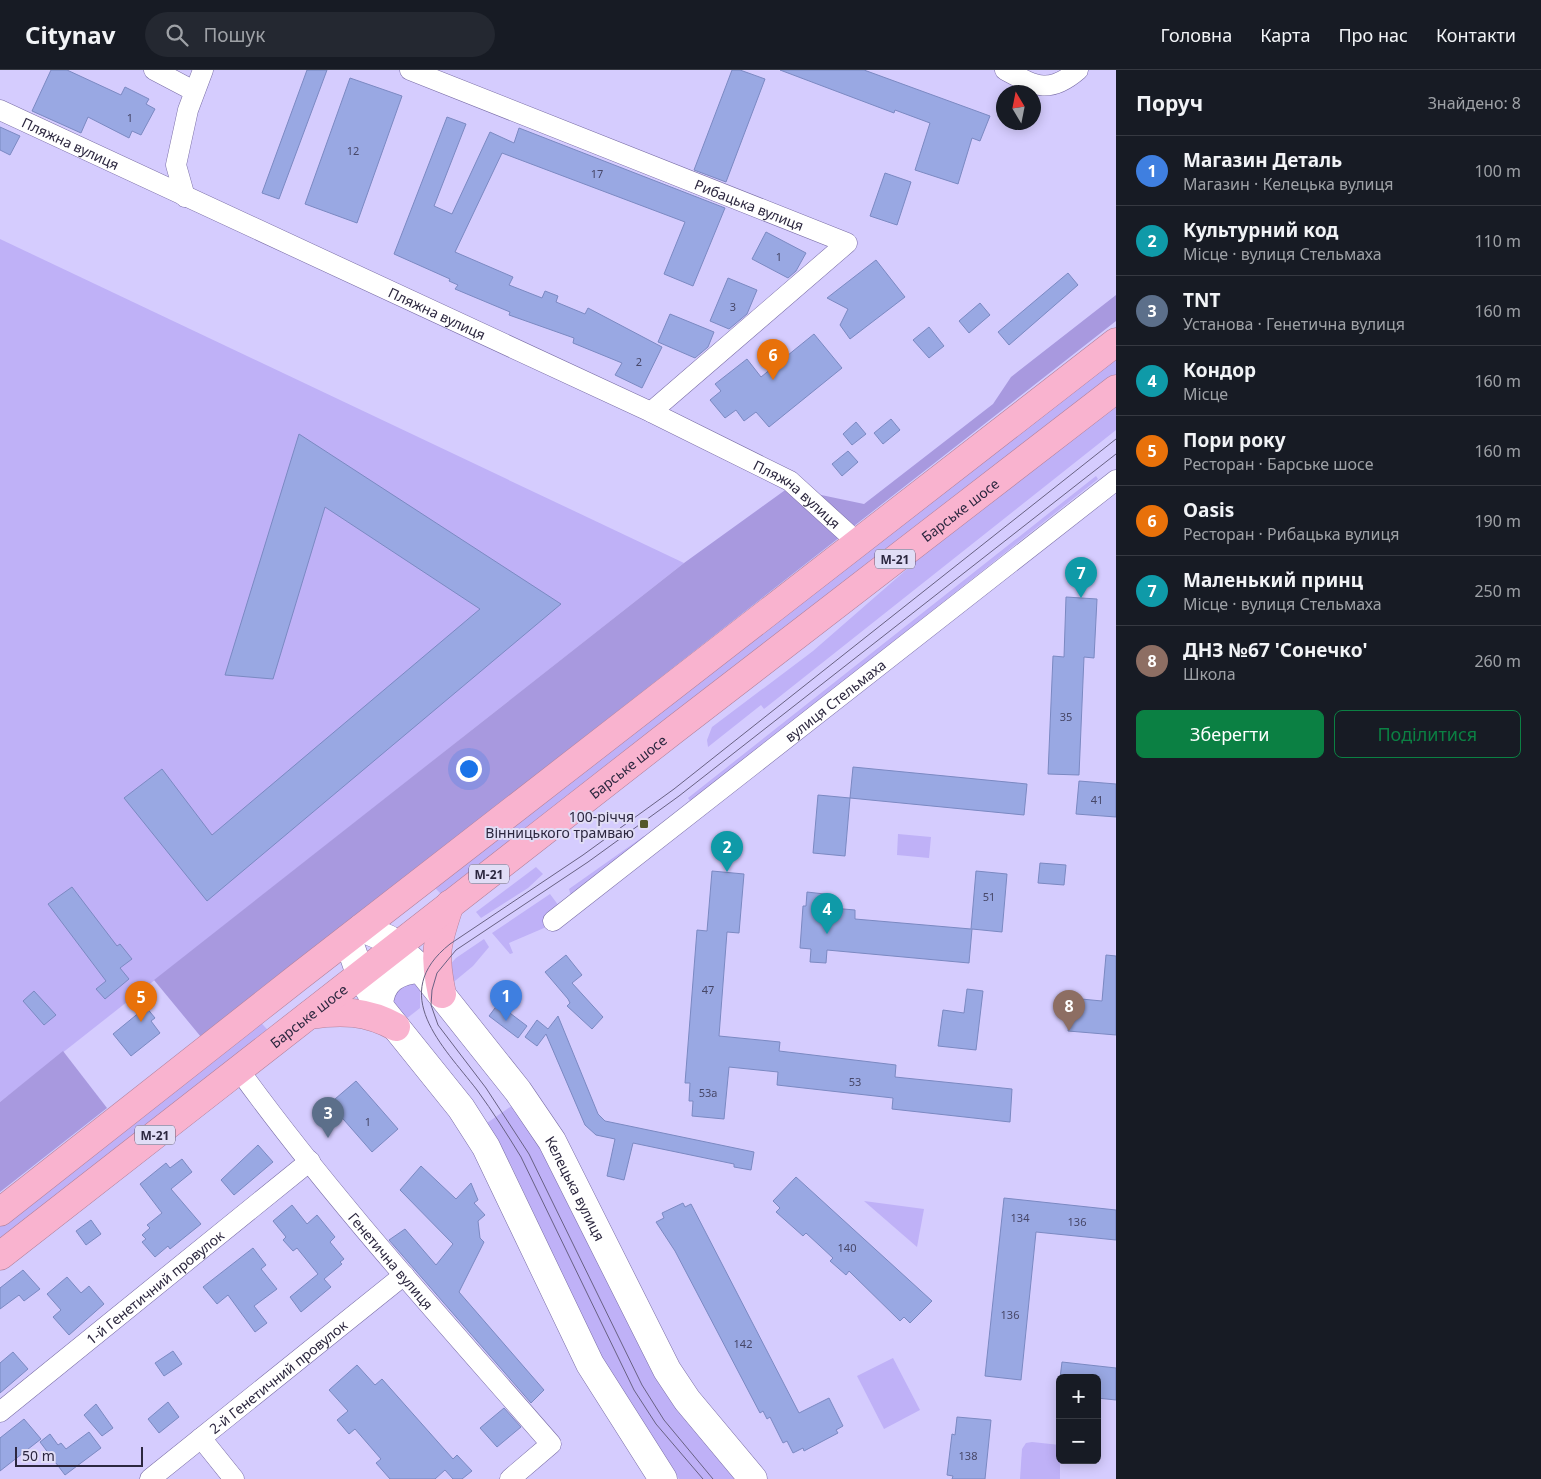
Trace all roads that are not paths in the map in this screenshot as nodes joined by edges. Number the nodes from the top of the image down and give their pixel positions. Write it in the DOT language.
graph roads {
  1 [pos="154,70"];
  2 [pos="203,70"];
  3 [pos="410,70"];
  4 [pos="1005,70"];
  5 [pos="1078,70"];
  6 [pos="194,90"];
  7 [pos="0,110"];
  8 [pos="185,197"];
  9 [pos="1116,342"];
  10 [pos="1116,389"];
  11 [pos="651,412"];
  12 [pos="1116,480"];
  13 [pos="857,542"];
  14 [pos="429,876"];
  15 [pos="450,904"];
  16 [pos="553,921"];
  17 [pos="355,933"];
  18 [pos="397,946"];
  19 [pos="421,969"];
  20 [pos="360,974"];
  21 [pos="297,978"];
  22 [pos="442,994"];
  23 [pos="379,1006"];
  24 [pos="313,1011"];
  25 [pos="396,1027"];
  26 [pos="239,1070"];
  27 [pos="310,1161"];
  28 [pos="0,1212"];
  29 [pos="0,1256"];
  30 [pos="404,1275"];
  31 [pos="0,1412"];
  32 [pos="201,1438"];
  33 [pos="150,1479"];
  34 [pos="234,1479"];
  35 [pos="510,1479"];
  36 [pos="663,1479"];
  37 [pos="753,1479"];
  1 -- 6 [label="street"];
  2 -- 6 [label="street"];
  3 -- 11 [label="street, Рибацька вулиця"];
  4 -- 5 [label="street"];
  6 -- 8 [label="street"];
  7 -- 8 [label="street, Пляжна вулиця"];
  8 -- 11 [label="street, Пляжна вулиця"];
  9 -- 13 [label="highway, М-21"];
  10 -- 15 [label="highway, Барське шосе / М-21"];
  11 -- 13 [label="street, Пляжна вулиця"];
  12 -- 16 [label="street, вулиця Стельмаха"];
  13 -- 14 [label="highway, М-21"];
  14 -- 15 [label="highway"];
  14 -- 17 [label="highway, М-21"];
  15 -- 18 [label="highway, Барське шосе / М-21"];
  15 -- 22 [label="highway"];
  17 -- 18 [label="main road, Келецька вулиця"];
  17 -- 20 [label="main road"];
  17 -- 21 [label="highway, М-21"];
  18 -- 19 [label="main road, Келецька вулиця"];
  18 -- 20 [label="highway, Барське шосе / М-21"];
  19 -- 22 [label="main road, Келецька вулиця"];
  19 -- 23 [label="main road"];
  20 -- 23 [label="main road"];
  20 -- 24 [label="highway, Барське шосе / М-21"];
  21 -- 24 [label="highway"];
  21 -- 28 [label="highway, М-21"];
  22 -- 37 [label="main road, Келецька вулиця"];
  23 -- 25 [label="main road"];
  24 -- 25 [label="highway"];
  24 -- 26 [label="highway, Барське шосе / М-21"];
  25 -- 36 [label="main road"];
  26 -- 27 [label="street, Генетична вулиця"];
  26 -- 29 [label="highway, Барське шосе / М-21"];
  27 -- 30 [label="street, Генетична вулиця"];
  27 -- 31 [label="street, 1-й Генетичний провулок"];
  30 -- 32 [label="street, 2-й Генетичний провулок"];
  30 -- 35 [label="street, Генетична вулиця"];
  32 -- 33 [label="street, 2-й Генетичний провулок"];
  32 -- 34 [label="street"];
}
